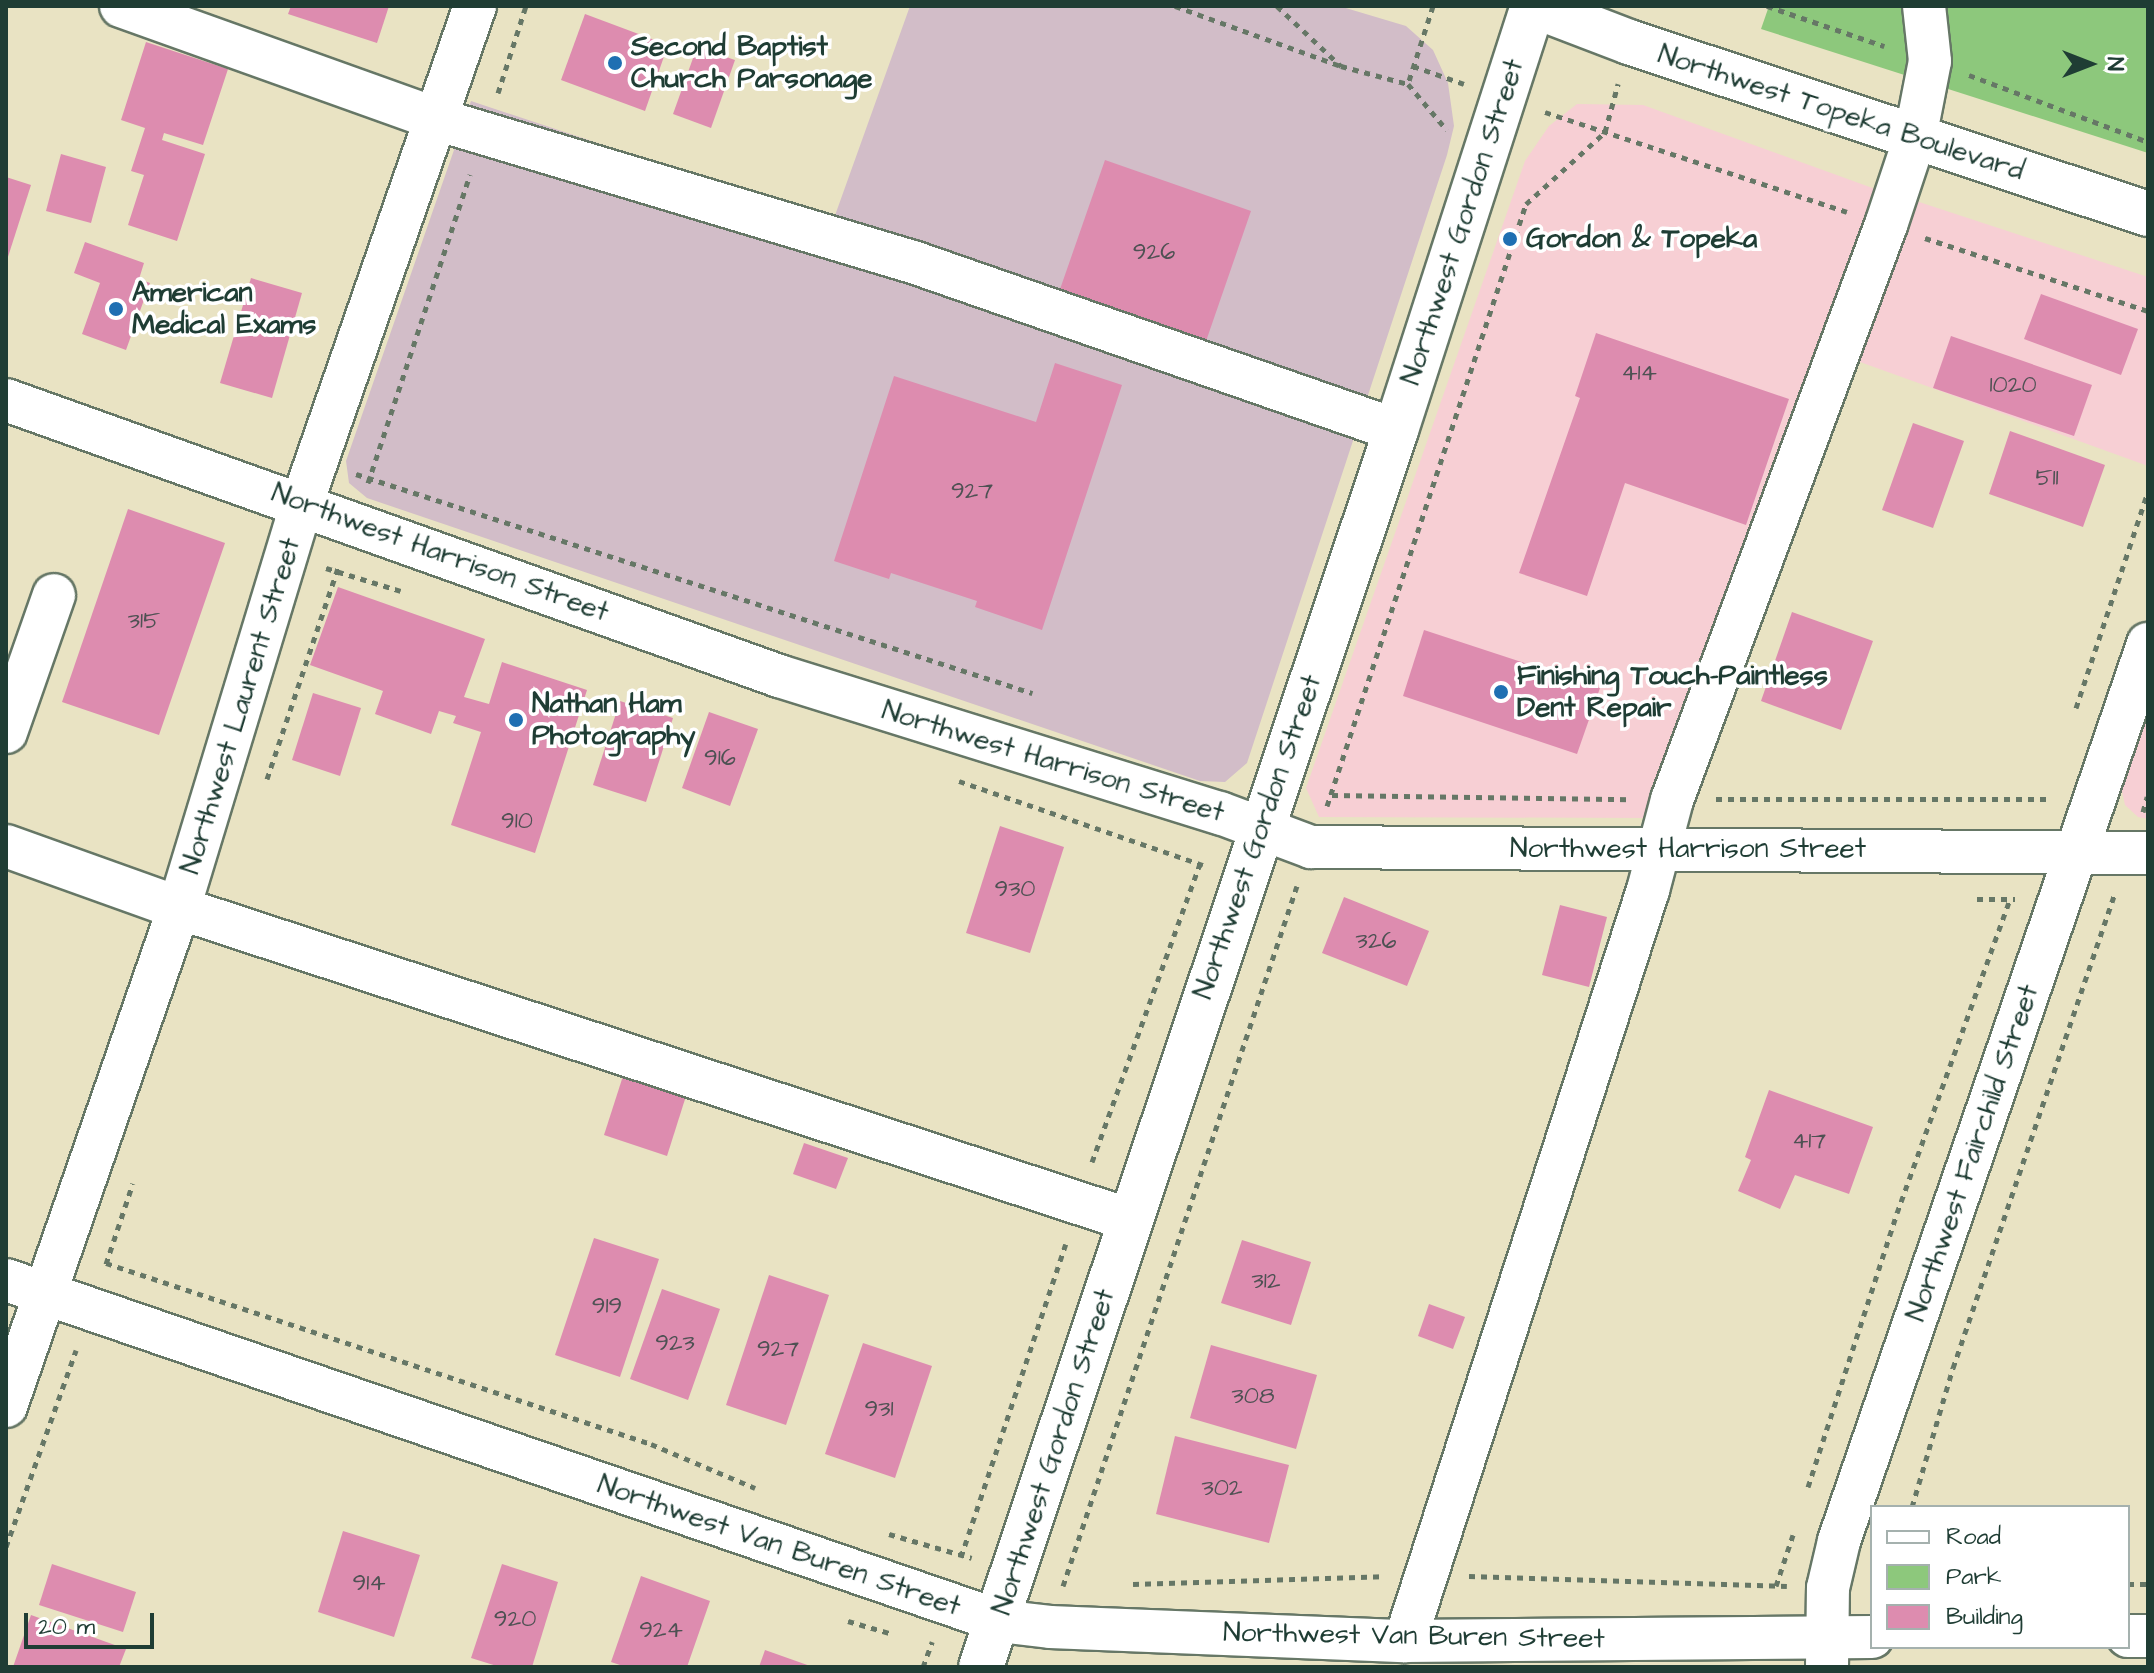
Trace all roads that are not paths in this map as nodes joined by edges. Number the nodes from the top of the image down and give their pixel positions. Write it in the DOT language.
graph roads {
  1 [pos="121,6"];
  2 [pos="475,6"];
  3 [pos="1534,6"];
  4 [pos="1924,6"];
  5 [pos="436,119"];
  6 [pos="1915,138"];
  7 [pos="2148,214"];
  8 [pos="6,400"];
  9 [pos="1396,430"];
  10 [pos="302,503"];
  11 [pos="54,595"];
  12 [pos="2148,644"];
  13 [pos="6,732"];
  14 [pos="1260,829"];
  15 [pos="6,846"];
  16 [pos="1658,849"];
  17 [pos="2077,851"];
  18 [pos="2139,853"];
  19 [pos="179,908"];
  20 [pos="1130,1220"];
  21 [pos="25,1286"];
  22 [pos="6,1406"];
  23 [pos="999,1621"];
  24 [pos="1870,1638"];
  25 [pos="1405,1641"];
  26 [pos="1827,1652"];
  27 [pos="981,1667"];
  1 -- 5 [label="street"];
  2 -- 5 [label="street, Northwest Laurent Street"];
  3 -- 6 [label="main road, Northwest Topeka Boulevard"];
  3 -- 9 [label="main road, Northwest Gordon Street"];
  4 -- 6 [label="street"];
  5 -- 9 [label="street"];
  5 -- 10 [label="street, Northwest Laurent Street"];
  6 -- 7 [label="main road, Northwest Topeka Boulevard"];
  6 -- 16 [label="street"];
  8 -- 10 [label="street, Northwest Harrison Street"];
  9 -- 14 [label="main road, Northwest Gordon Street"];
  10 -- 14 [label="street, Northwest Harrison Street"];
  10 -- 19 [label="street, Northwest Laurent Street"];
  11 -- 13 [label="street"];
  12 -- 17 [label="street, Northwest Fairchild Street"];
  14 -- 16 [label="street, Northwest Harrison Street"];
  14 -- 20 [label="main road, Northwest Gordon Street"];
  15 -- 19 [label="street"];
  16 -- 17 [label="street, Northwest Harrison Street"];
  16 -- 25 [label="street"];
  17 -- 18 [label="street, Northwest Harrison Street"];
  17 -- 26 [label="street, Northwest Fairchild Street"];
  19 -- 20 [label="street"];
  19 -- 21 [label="street, Northwest Laurent Street"];
  20 -- 23 [label="main road, Northwest Gordon Street"];
  21 -- 22 [label="street, Northwest Laurent Street"];
  21 -- 23 [label="street, Northwest Van Buren Street"];
  23 -- 25 [label="street, Northwest Van Buren Street"];
  23 -- 27 [label="main road, Northwest Gordon Street"];
  24 -- 26 [label="street, Northwest Van Buren Street"];
  25 -- 26 [label="street, Northwest Van Buren Street"];
}
